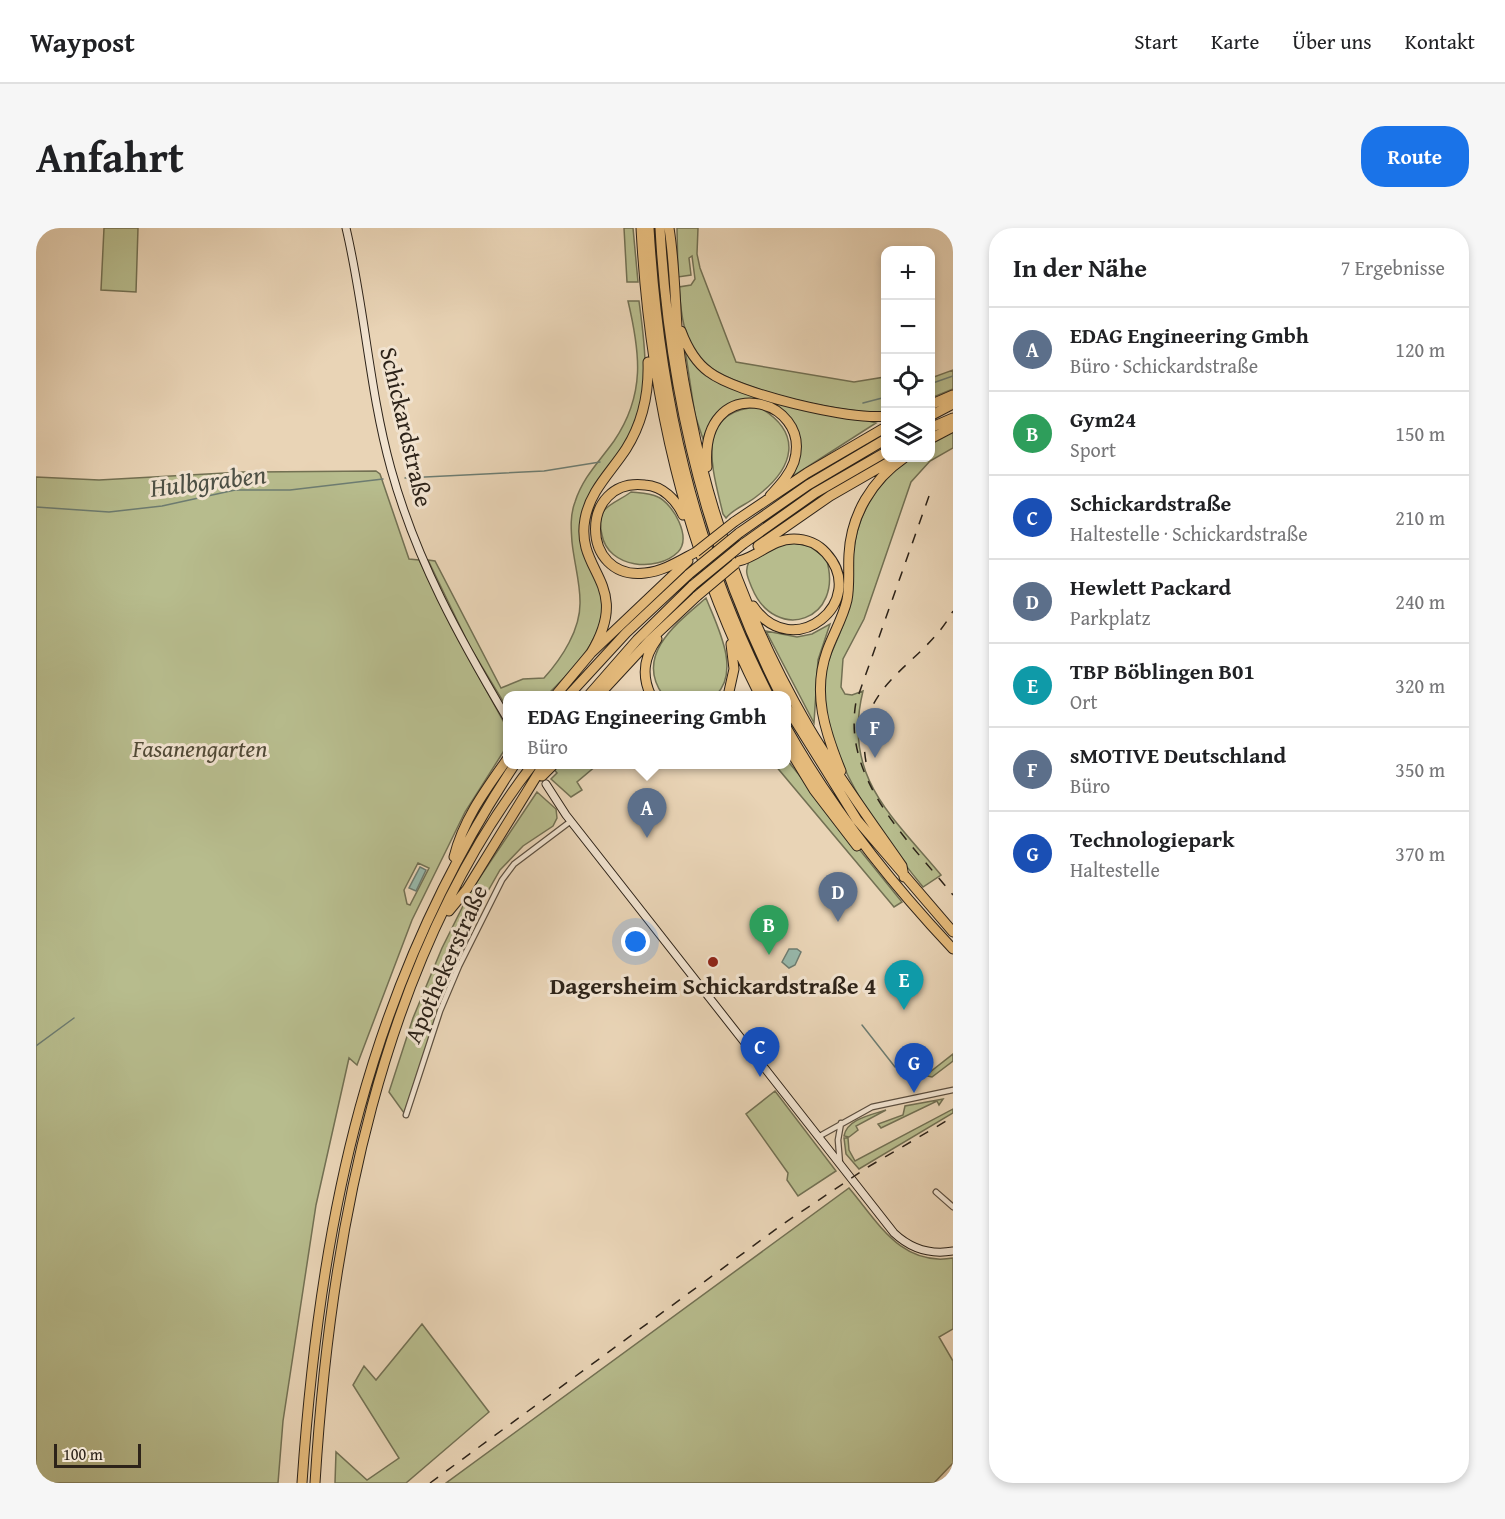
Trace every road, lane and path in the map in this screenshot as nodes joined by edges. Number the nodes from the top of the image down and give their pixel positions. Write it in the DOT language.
graph roads {
  1 [pos="346,228"];
  2 [pos="640,228"];
  3 [pos="649,228"];
  4 [pos="660,228"];
  5 [pos="670,230"];
  6 [pos="677,320"];
  7 [pos="648,326"];
  8 [pos="953,395"];
  9 [pos="935,403"];
  10 [pos="953,404"];
  11 [pos="935,413"];
  12 [pos="881,416"];
  13 [pos="953,418"];
  14 [pos="935,426"];
  15 [pos="953,427"];
  16 [pos="881,429"];
  17 [pos="935,436"];
  18 [pos="881,441"];
  19 [pos="881,454"];
  20 [pos="889,462"];
  21 [pos="900,462"];
  22 [pos="707,484"];
  23 [pos="771,496"];
  24 [pos="693,536"];
  25 [pos="742,559"];
  26 [pos="684,561"];
  27 [pos="745,596"];
  28 [pos="670,621"];
  29 [pos="730,635"];
  30 [pos="591,653"];
  31 [pos="559,691"];
  32 [pos="573,691"];
  33 [pos="592,691"];
  34 [pos="603,691"];
  35 [pos="649,691"];
  36 [pos="729,691"];
  37 [pos="758,691"];
  38 [pos="767,691"];
  39 [pos="779,691"];
  40 [pos="789,691"];
  41 [pos="791,694"];
  42 [pos="503,713"];
  43 [pos="791,714"];
  44 [pos="791,735"];
  45 [pos="791,753"];
  46 [pos="791,763"];
  47 [pos="503,764"];
  48 [pos="514,769"];
  49 [pos="530,769"];
  50 [pos="542,769"];
  51 [pos="550,769"];
  52 [pos="804,776"];
  53 [pos="845,782"];
  54 [pos="546,784"];
  55 [pos="528,791"];
  56 [pos="571,821"];
  57 [pos="451,871"];
  58 [pos="889,878"];
  59 [pos="904,878"];
  60 [pos="442,918"];
  61 [pos="953,932"];
  62 [pos="953,949"];
  63 [pos="953,1090"];
  64 [pos="406,1115"];
  65 [pos="841,1122"];
  66 [pos="818,1137"];
  67 [pos="840,1164"];
  68 [pos="936,1192"];
  69 [pos="953,1207"];
  70 [pos="953,1251"];
  71 [pos="302,1483"];
  72 [pos="315,1483"];
  1 -- 42 [label="street, Schickardstraße"];
  2 -- 7 [label="highway"];
  3 -- 38 [label="highway"];
  4 -- 39 [label="highway"];
  5 -- 6 [label="highway"];
  6 -- 12 [label="highway"];
  6 -- 22 [label="highway"];
  7 -- 24 [label="highway"];
  7 -- 30 [label="highway"];
  8 -- 9 [label="highway"];
  10 -- 11 [label="highway"];
  13 -- 14 [label="highway"];
  15 -- 17 [label="highway"];
  16 -- 23 [label="highway"];
  18 -- 32 [label="highway, bridge"];
  19 -- 33 [label="highway, bridge"];
  20 -- 25 [label="highway"];
  21 -- 53 [label="highway"];
  22 -- 23 [label="highway"];
  22 -- 27 [label="highway"];
  23 -- 26 [label="highway, bridge"];
  24 -- 26 [label="highway"];
  24 -- 29 [label="highway"];
  25 -- 27 [label="highway"];
  25 -- 28 [label="highway, bridge"];
  26 -- 30 [label="highway"];
  27 -- 40 [label="highway"];
  28 -- 34 [label="highway"];
  28 -- 35 [label="highway"];
  29 -- 36 [label="highway"];
  29 -- 37 [label="highway"];
  30 -- 31 [label="highway"];
  41 -- 53 [label="highway"];
  43 -- 59 [label="highway"];
  44 -- 58 [label="highway"];
  45 -- 52 [label="highway"];
  46 -- 52 [label="highway"];
  47 -- 57 [label="highway"];
  48 -- 57 [label="highway"];
  49 -- 60 [label="highway"];
  50 -- 55 [label="highway"];
  51 -- 55 [label="highway"];
  52 -- 58 [label="highway"];
  53 -- 59 [label="highway"];
  54 -- 56 [label="street"];
  55 -- 60 [label="highway"];
  56 -- 64 [label="street, Apothekerstraße"];
  56 -- 66 [label="street"];
  57 -- 71 [label="highway"];
  58 -- 62 [label="highway"];
  59 -- 61 [label="highway"];
  60 -- 72 [label="highway"];
  63 -- 65 [label="street"];
  65 -- 66 [label="street"];
  65 -- 67 [label="street"];
  66 -- 67 [label="street"];
  67 -- 70 [label="street"];
  68 -- 69 [label="street"];
}
